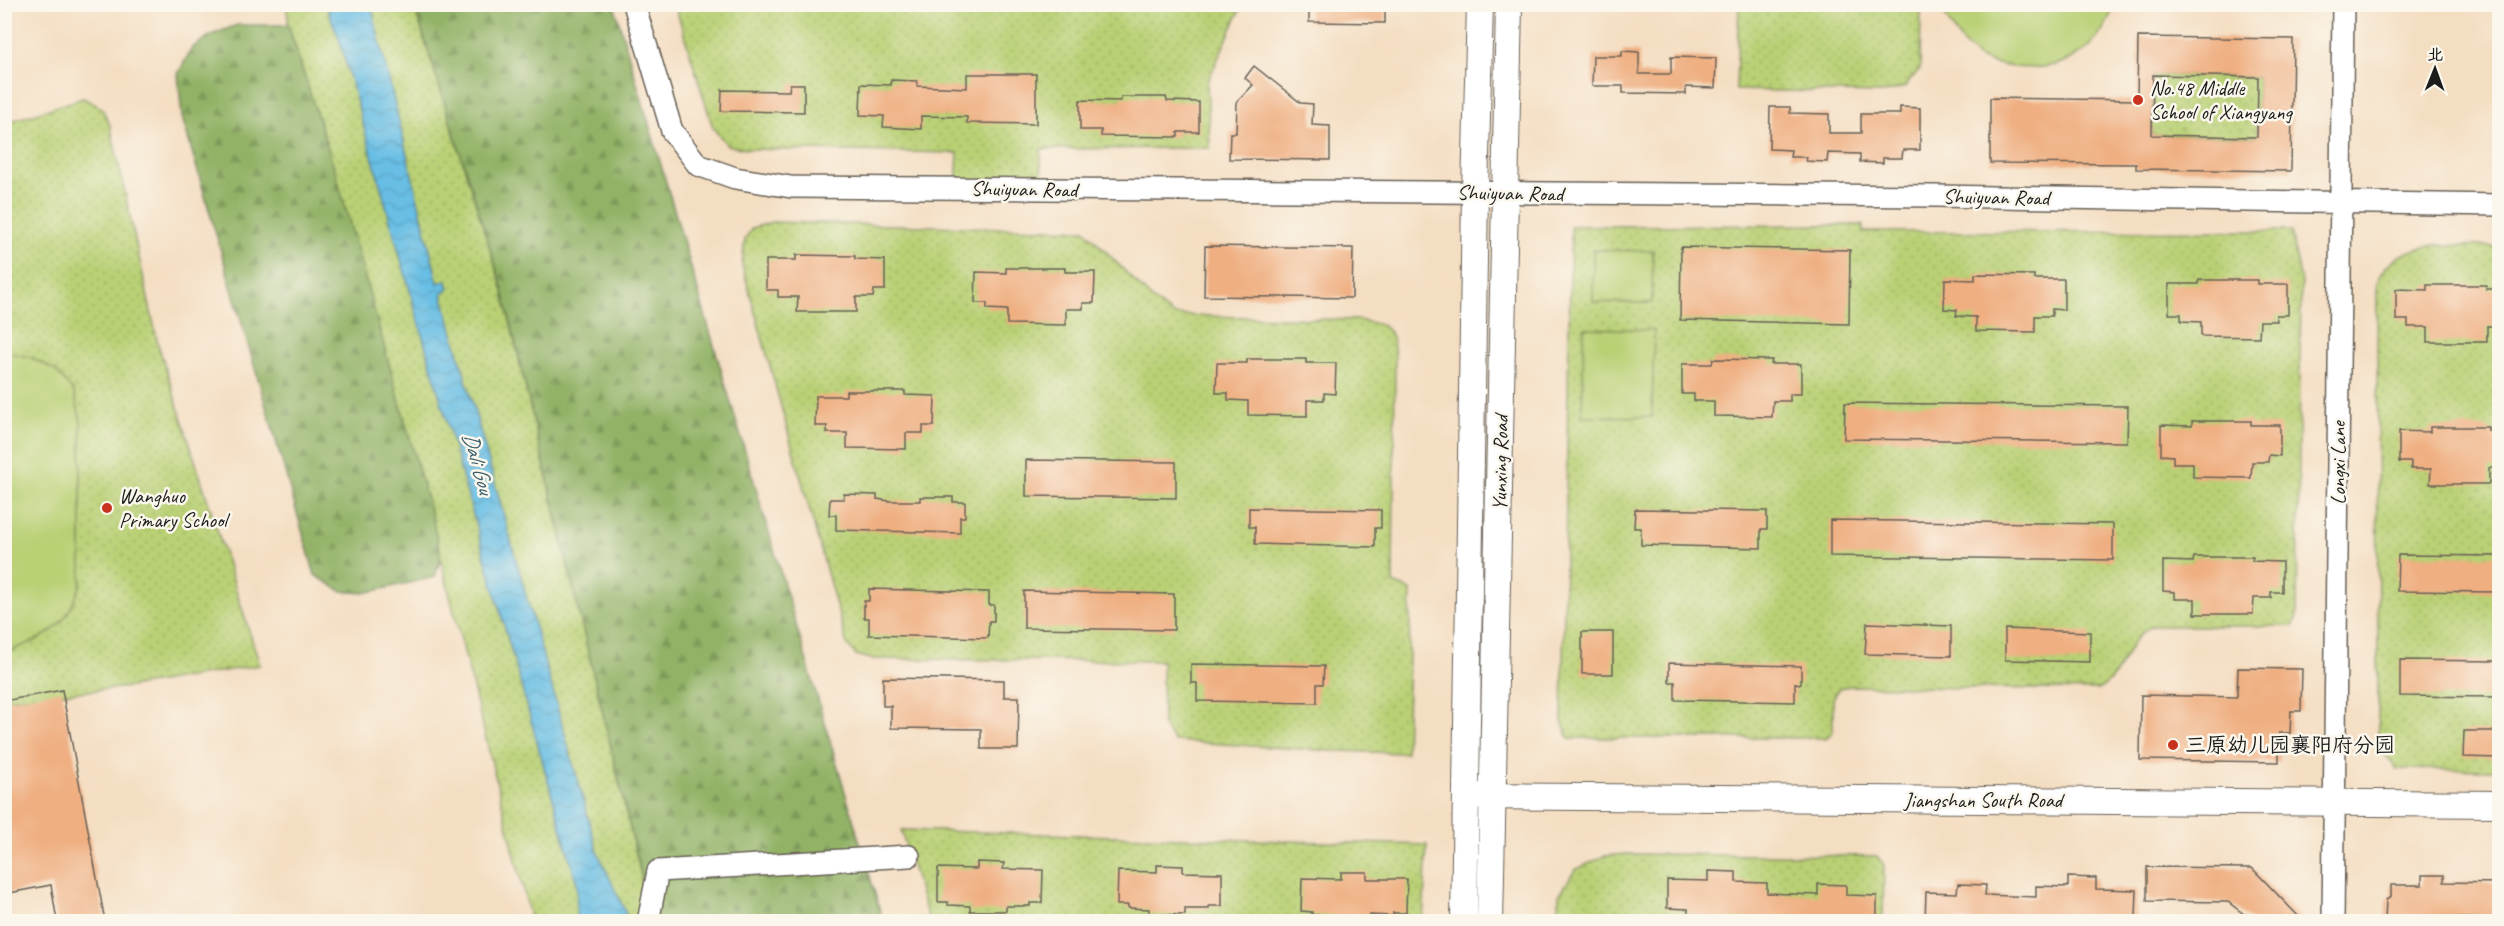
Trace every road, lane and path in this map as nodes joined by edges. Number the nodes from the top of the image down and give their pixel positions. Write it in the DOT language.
graph roads {
  1 [pos="634,4"];
  2 [pos="1480,4"];
  3 [pos="1509,4"];
  4 [pos="2343,4"];
  5 [pos="1475,193"];
  6 [pos="1505,194"];
  7 [pos="2340,203"];
  8 [pos="2499,205"];
  9 [pos="1466,796"];
  10 [pos="1492,796"];
  11 [pos="2335,803"];
  12 [pos="2499,804"];
  13 [pos="909,856"];
  14 [pos="648,921"];
  15 [pos="1464,921"];
  16 [pos="1490,921"];
  17 [pos="2333,921"];
  1 -- 5 [label="street, Shuiyuan Road"];
  2 -- 5 [label="street, Yunxing Road"];
  3 -- 6 [label="street, Yunxing Road"];
  4 -- 7 [label="street, Longxi Lane"];
  5 -- 6 [label="street, Shuiyuan Road"];
  5 -- 9 [label="street, Yunxing Road"];
  6 -- 7 [label="street, Shuiyuan Road"];
  6 -- 10 [label="street, Yunxing Road"];
  7 -- 8 [label="street, Shuiyuan Road"];
  7 -- 11 [label="street, Longxi Lane"];
  9 -- 10 [label="street, Jiangshan South Road"];
  9 -- 15 [label="street, Yunxing Road"];
  10 -- 11 [label="street, Jiangshan South Road"];
  10 -- 16 [label="street, Yunxing Road"];
  11 -- 12 [label="street, Jiangshan South Road"];
  11 -- 17 [label="street, Longxi Lane"];
  13 -- 14 [label="street"];
}
